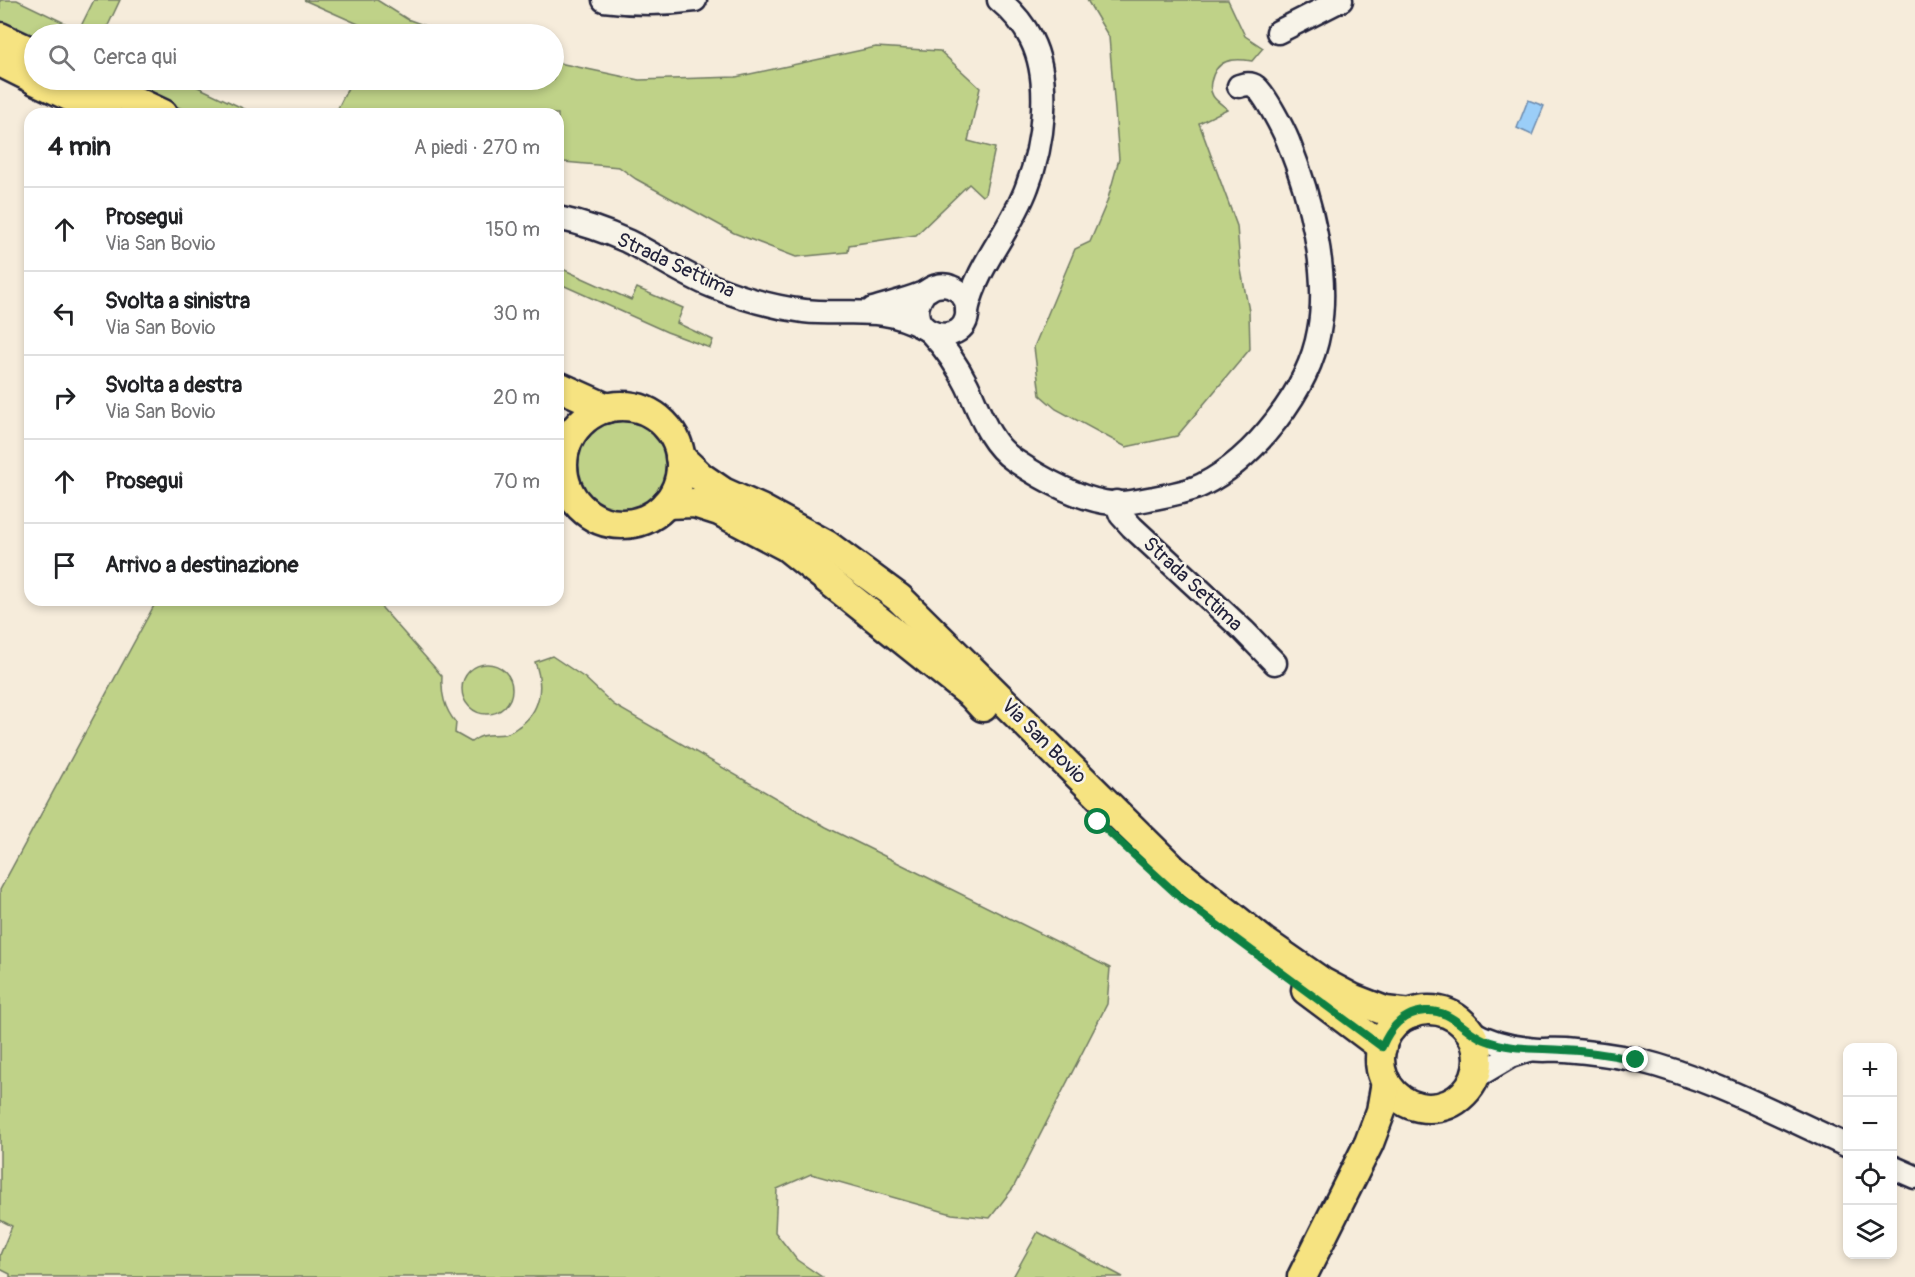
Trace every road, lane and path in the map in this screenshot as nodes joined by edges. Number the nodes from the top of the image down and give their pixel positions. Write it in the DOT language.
graph roads {
  1 [pos="604,0"];
  2 [pos="694,0"];
  3 [pos="999,0"];
  4 [pos="1341,0"];
  5 [pos="1278,32"];
  6 [pos="0,37"];
  7 [pos="24,48"];
  8 [pos="0,63"];
  9 [pos="24,74"];
  10 [pos="1239,86"];
  11 [pos="58,90"];
  12 [pos="112,90"];
  13 [pos="95,108"];
  14 [pos="151,108"];
  15 [pos="564,220"];
  16 [pos="992,250"];
  17 [pos="946,286"];
  18 [pos="924,293"];
  19 [pos="867,311"];
  20 [pos="966,317"];
  21 [pos="928,330"];
  22 [pos="966,384"];
  23 [pos="564,389"];
  24 [pos="607,408"];
  25 [pos="564,442"];
  26 [pos="680,458"];
  27 [pos="564,473"];
  28 [pos="1116,502"];
  29 [pos="666,504"];
  30 [pos="1275,663"];
  31 [pos="1411,1014"];
  32 [pos="1468,1030"];
  33 [pos="1382,1047"];
  34 [pos="1530,1050"];
  35 [pos="1474,1078"];
  36 [pos="1386,1082"];
  37 [pos="1413,1106"];
  38 [pos="1369,1143"];
  39 [pos="1843,1144"];
  40 [pos="1897,1169"];
  41 [pos="1915,1177"];
  42 [pos="1302,1277"];
  1 -- 2 [label="street"];
  3 -- 16 [label="street, Strada Settima"];
  4 -- 5 [label="street"];
  6 -- 7 [label="main road"];
  8 -- 9 [label="main road"];
  10 -- 28 [label="street, Strada Settima"];
  11 -- 13 [label="main road"];
  12 -- 14 [label="main road"];
  15 -- 19 [label="street, Strada Settima"];
  16 -- 17 [label="street, Strada Settima"];
  16 -- 20 [label="street, Strada Settima"];
  17 -- 18 [label="street, Strada Settima"];
  17 -- 20 [label="street"];
  18 -- 19 [label="street, Strada Settima"];
  18 -- 21 [label="street"];
  19 -- 21 [label="street, Strada Settima"];
  20 -- 21 [label="street"];
  20 -- 22 [label="street, Strada Settima"];
  21 -- 22 [label="street, Strada Settima"];
  22 -- 28 [label="street, Strada Settima"];
  23 -- 24 [label="main road, Via San Bovio"];
  24 -- 25 [label="main road"];
  24 -- 26 [label="main road, Via San Bovio"];
  26 -- 29 [label="main road"];
  26 -- 31 [label="main road, Via San Bovio"];
  27 -- 29 [label="main road"];
  28 -- 30 [label="street, Strada Settima"];
  29 -- 33 [label="main road, Via San Bovio"];
  31 -- 32 [label="main road, Via San Bovio"];
  31 -- 33 [label="main road"];
  32 -- 34 [label="street"];
  32 -- 35 [label="main road"];
  33 -- 36 [label="main road"];
  34 -- 35 [label="street"];
  34 -- 39 [label="street"];
  35 -- 37 [label="main road"];
  36 -- 37 [label="main road"];
  36 -- 38 [label="main road"];
  37 -- 38 [label="main road"];
  38 -- 42 [label="main road"];
  40 -- 41 [label="street"];
}
